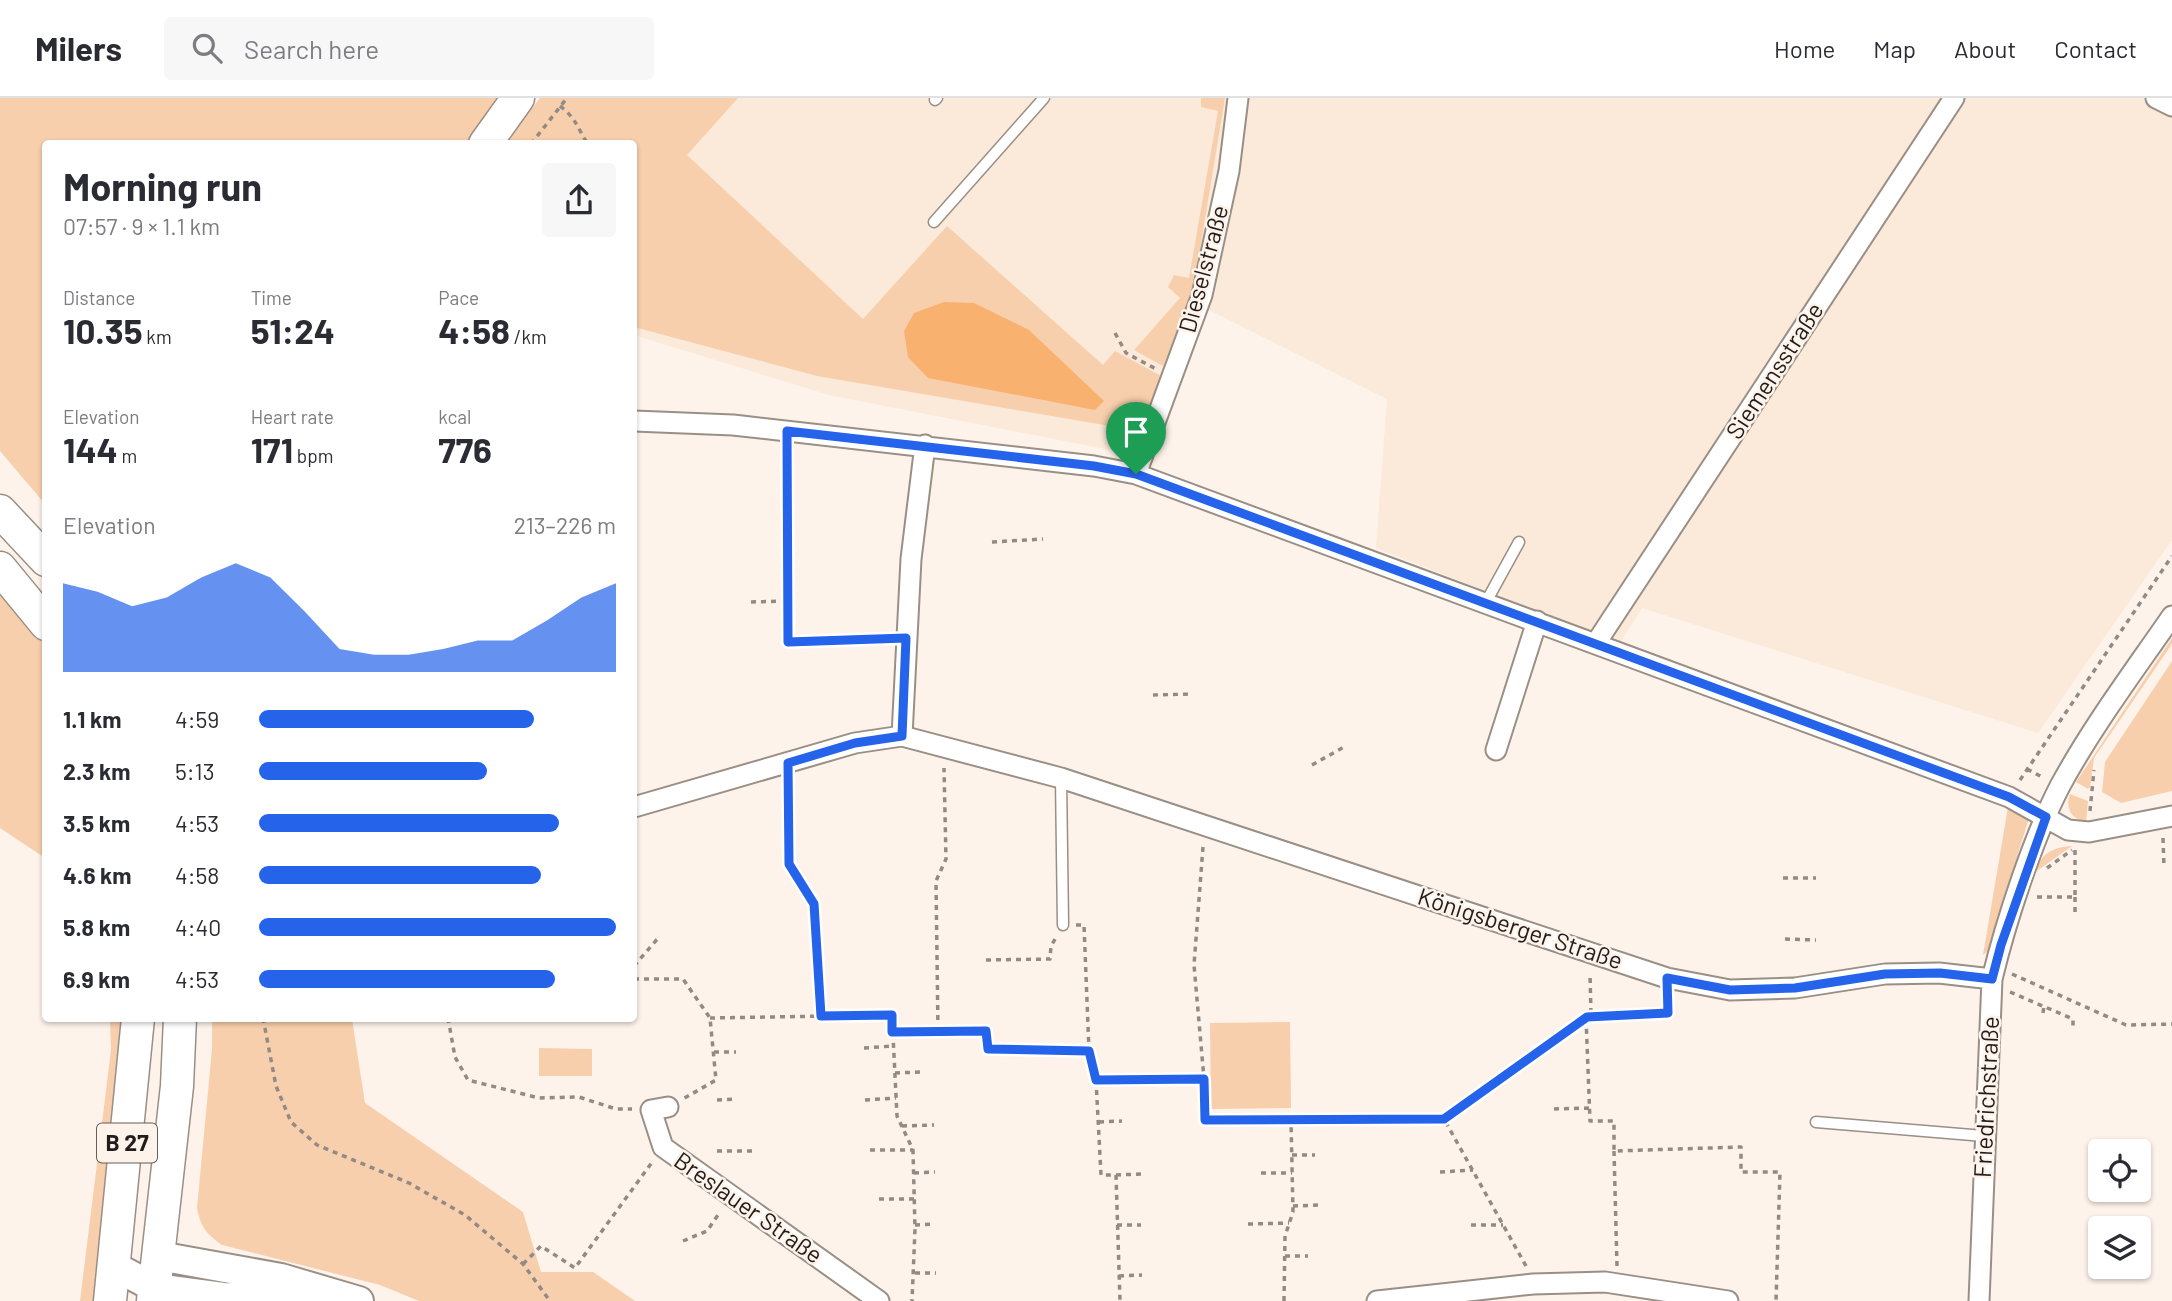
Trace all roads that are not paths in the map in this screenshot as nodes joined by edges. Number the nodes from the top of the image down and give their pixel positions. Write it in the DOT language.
graph roads {
  1 [pos="518,98"];
  2 [pos="1044,98"];
  3 [pos="1238,98"];
  4 [pos="1954,98"];
  5 [pos="2156,98"];
  6 [pos="2172,106"];
  7 [pos="488,140"];
  8 [pos="934,222"];
  9 [pos="637,421"];
  10 [pos="925,445"];
  11 [pos="1136,474"];
  12 [pos="0,511"];
  13 [pos="1520,542"];
  14 [pos="42,552"];
  15 [pos="0,568"];
  16 [pos="1486,603"];
  17 [pos="2172,616"];
  18 [pos="42,619"];
  19 [pos="1537,621"];
  20 [pos="1596,643"];
  21 [pos="902,736"];
  22 [pos="1496,750"];
  23 [pos="1061,778"];
  24 [pos="637,806"];
  25 [pos="2046,817"];
  26 [pos="2168,822"];
  27 [pos="1063,925"];
  28 [pos="1992,979"];
  29 [pos="138,1022"];
  30 [pos="180,1022"];
  31 [pos="660,1109"];
  32 [pos="1816,1122"];
  33 [pos="1984,1136"];
  34 [pos="159,1256"];
  35 [pos="114,1266"];
  36 [pos="154,1294"];
  37 [pos="220,1299"];
  38 [pos="1390,1300"];
  39 [pos="110,1301"];
  40 [pos="309,1301"];
  41 [pos="359,1301"];
  42 [pos="879,1301"];
  43 [pos="1728,1301"];
  44 [pos="1979,1301"];
  1 -- 7 [label="main road"];
  2 -- 8 [label="lane"];
  3 -- 11 [label="street, Dieselstraße"];
  4 -- 20 [label="street, Siemensstraße"];
  5 -- 6 [label="street"];
  9 -- 10 [label="street"];
  10 -- 11 [label="street"];
  10 -- 21 [label="street"];
  11 -- 16 [label="street"];
  12 -- 14 [label="main road"];
  13 -- 16 [label="lane"];
  15 -- 18 [label="main road"];
  16 -- 19 [label="street"];
  17 -- 25 [label="street, Friedrichstraße"];
  19 -- 20 [label="street"];
  19 -- 22 [label="street"];
  20 -- 25 [label="street"];
  21 -- 23 [label="street, Königsberger Straße"];
  21 -- 24 [label="street, Königsberger Straße"];
  23 -- 27 [label="lane"];
  23 -- 28 [label="street, Königsberger Straße"];
  25 -- 26 [label="street"];
  25 -- 28 [label="street, Friedrichstraße"];
  28 -- 33 [label="street, Friedrichstraße"];
  29 -- 35 [label="main road, B 27"];
  30 -- 34 [label="main road, B 27"];
  31 -- 42 [label="street, Breslauer Straße"];
  32 -- 33 [label="lane"];
  33 -- 44 [label="street, Friedrichstraße"];
  34 -- 35 [label="main road"];
  34 -- 36 [label="main road, B 27"];
  34 -- 41 [label="street"];
  35 -- 36 [label="street"];
  35 -- 39 [label="main road, B 27"];
  36 -- 37 [label="street"];
  37 -- 40 [label="street"];
  38 -- 43 [label="street"];
}
